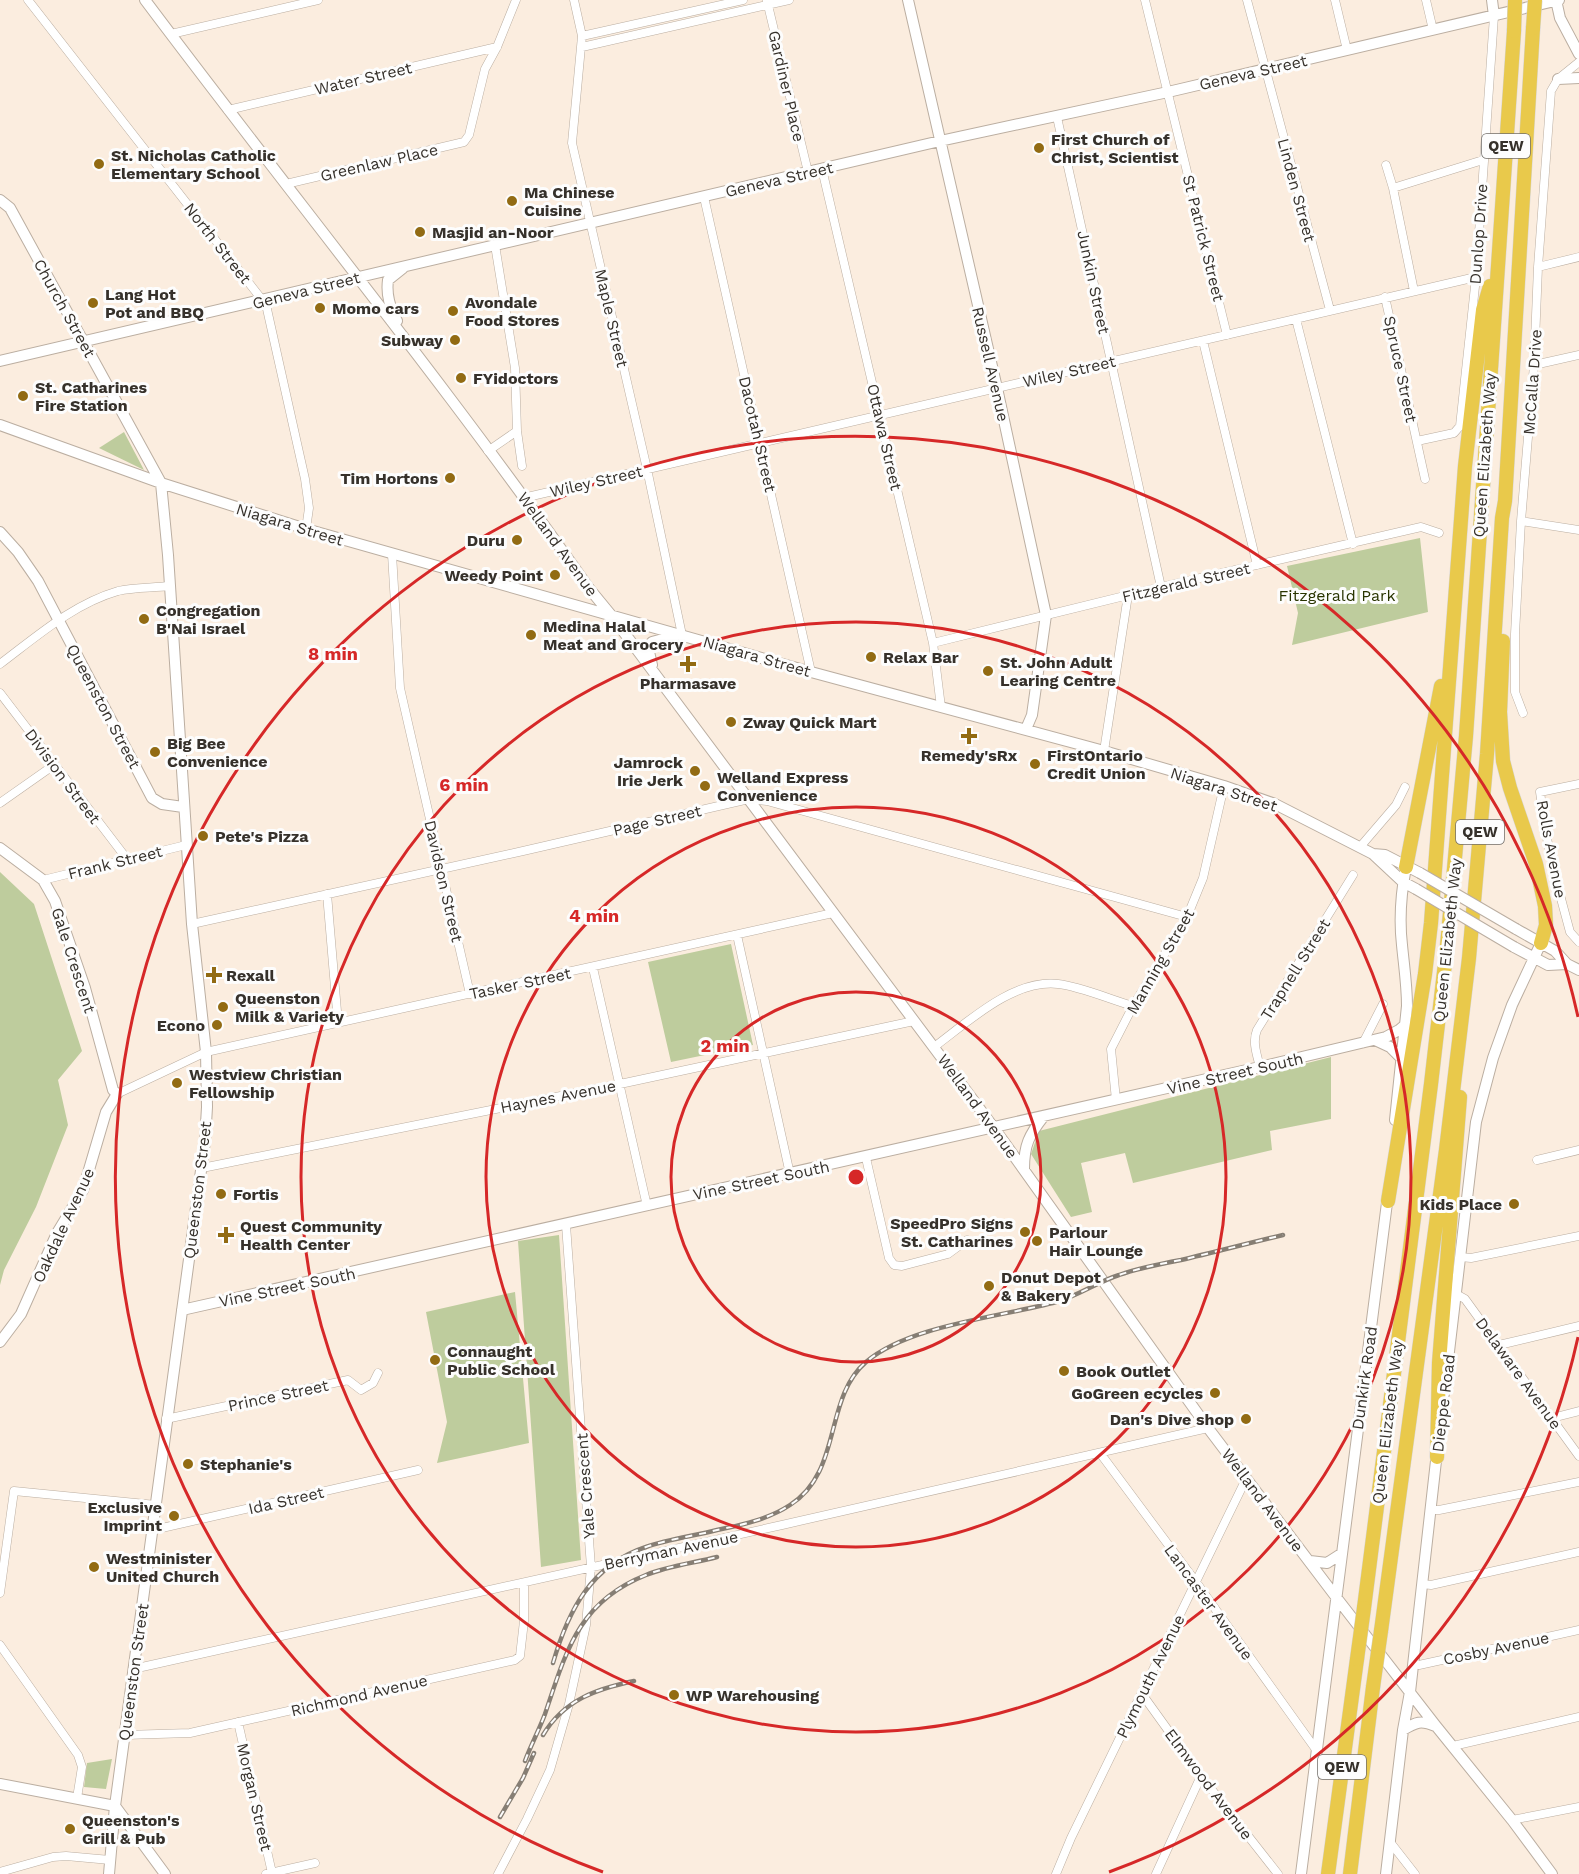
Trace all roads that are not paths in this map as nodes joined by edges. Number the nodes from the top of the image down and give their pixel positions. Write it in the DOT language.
graph roads {
  1 [pos="28,0"];
  2 [pos="145,0"];
  3 [pos="318,0"];
  4 [pos="516,0"];
  5 [pos="574,0"];
  6 [pos="743,0"];
  7 [pos="789,0"];
  8 [pos="908,0"];
  9 [pos="1145,0"];
  10 [pos="1247,0"];
  11 [pos="1335,0"];
  12 [pos="1426,0"];
  13 [pos="1492,0"];
  14 [pos="1515,0"];
  15 [pos="1535,0"];
  16 [pos="1557,0"];
  17 [pos="768,2"];
  18 [pos="1494,16"];
  19 [pos="1433,30"];
  20 [pos="171,34"];
  21 [pos="582,36"];
  22 [pos="497,47"];
  23 [pos="582,47"];
  24 [pos="1347,50"];
  25 [pos="1579,54"];
  26 [pos="1579,62"];
  27 [pos="1265,69"];
  28 [pos="1579,78"];
  29 [pos="1558,79"];
  30 [pos="1168,92"];
  31 [pos="228,110"];
  32 [pos="1057,117"];
  33 [pos="940,141"];
  34 [pos="1484,160"];
  35 [pos="1386,165"];
  36 [pos="822,169"];
  37 [pos="807,172"];
  38 [pos="286,184"];
  39 [pos="1393,188"];
  40 [pos="704,197"];
  41 [pos="0,200"];
  42 [pos="589,222"];
  43 [pos="495,245"];
  44 [pos="1579,257"];
  45 [pos="1497,261"];
  46 [pos="407,265"];
  47 [pos="1538,267"];
  48 [pos="1476,277"];
  49 [pos="357,278"];
  50 [pos="1413,291"];
  51 [pos="1385,297"];
  52 [pos="263,301"];
  53 [pos="1330,310"];
  54 [pos="1296,319"];
  55 [pos="1227,335"];
  56 [pos="405,337"];
  57 [pos="1203,341"];
  58 [pos="84,342"];
  59 [pos="1579,355"];
  60 [pos="0,361"];
  61 [pos="1111,361"];
  62 [pos="1534,365"];
  63 [pos="997,388"];
  64 [pos="880,415"];
  65 [pos="0,424"];
  66 [pos="1457,430"];
  67 [pos="517,431"];
  68 [pos="1417,441"];
  69 [pos="760,443"];
  70 [pos="488,451"];
  71 [pos="522,466"];
  72 [pos="647,469"];
  73 [pos="1425,479"];
  74 [pos="161,483"];
  75 [pos="523,498"];
  76 [pos="1505,501"];
  77 [pos="1521,521"];
  78 [pos="306,530"];
  79 [pos="1579,530"];
  80 [pos="0,532"];
  81 [pos="1439,533"];
  82 [pos="1353,544"];
  83 [pos="392,554"];
  84 [pos="1257,565"];
  85 [pos="169,586"];
  86 [pos="1161,587"];
  87 [pos="1128,595"];
  88 [pos="611,615"];
  89 [pos="1046,615"];
  90 [pos="58,620"];
  91 [pos="1453,624"];
  92 [pos="682,635"];
  93 [pos="933,643"];
  94 [pos="0,664"];
  95 [pos="812,672"];
  96 [pos="657,676"];
  97 [pos="0,693"];
  98 [pos="941,707"];
  99 [pos="1523,713"];
  100 [pos="1026,729"];
  101 [pos="1104,751"];
  102 [pos="54,765"];
  103 [pos="1579,784"];
  104 [pos="1224,786"];
  105 [pos="1405,787"];
  106 [pos="749,799"];
  107 [pos="0,803"];
  108 [pos="183,807"];
  109 [pos="186,845"];
  110 [pos="1360,847"];
  111 [pos="0,848"];
  112 [pos="1373,854"];
  113 [pos="127,860"];
  114 [pos="1406,867"];
  115 [pos="441,869"];
  116 [pos="1353,876"];
  117 [pos="43,879"];
  118 [pos="1403,882"];
  119 [pos="327,894"];
  120 [pos="833,912"];
  121 [pos="1187,917"];
  122 [pos="192,924"];
  123 [pos="737,935"];
  124 [pos="1579,942"];
  125 [pos="1541,943"];
  126 [pos="1534,959"];
  127 [pos="1567,964"];
  128 [pos="593,968"];
  129 [pos="1579,970"];
  130 [pos="470,994"];
  131 [pos="1383,1004"];
  132 [pos="1133,1006"];
  133 [pos="1462,1015"];
  134 [pos="914,1021"];
  135 [pos="338,1023"];
  136 [pos="1406,1024"];
  137 [pos="1375,1040"];
  138 [pos="1363,1043"];
  139 [pos="934,1047"];
  140 [pos="206,1052"];
  141 [pos="762,1054"];
  142 [pos="1401,1058"];
  143 [pos="1260,1067"];
  144 [pos="620,1084"];
  145 [pos="117,1094"];
  146 [pos="1116,1100"];
  147 [pos="1044,1116"];
  148 [pos="994,1128"];
  149 [pos="1579,1150"];
  150 [pos="866,1158"];
  151 [pos="1537,1160"];
  152 [pos="202,1168"];
  153 [pos="1024,1169"];
  154 [pos="790,1174"];
  155 [pos="1388,1201"];
  156 [pos="647,1206"];
  157 [pos="566,1225"];
  158 [pos="1579,1236"];
  159 [pos="967,1240"];
  160 [pos="1460,1257"];
  161 [pos="1456,1293"];
  162 [pos="182,1310"];
  163 [pos="1579,1326"];
  164 [pos="0,1342"];
  165 [pos="1499,1345"];
  166 [pos="378,1373"];
  167 [pos="1579,1412"];
  168 [pos="1552,1418"];
  169 [pos="166,1419"];
  170 [pos="1208,1428"];
  171 [pos="1100,1453"];
  172 [pos="1579,1456"];
  173 [pos="1437,1457"];
  174 [pos="418,1470"];
  175 [pos="1246,1479"];
  176 [pos="1579,1482"];
  177 [pos="156,1505"];
  178 [pos="1432,1510"];
  179 [pos="153,1530"];
  180 [pos="1579,1552"];
  181 [pos="1341,1554"];
  182 [pos="1310,1561"];
  183 [pos="591,1567"];
  184 [pos="1196,1582"];
  185 [pos="524,1583"];
  186 [pos="1422,1584"];
  187 [pos="0,1593"];
  188 [pos="1336,1597"];
  189 [pos="1579,1630"];
  190 [pos="0,1645"];
  191 [pos="1413,1664"];
  192 [pos="133,1669"];
  193 [pos="1410,1692"];
  194 [pos="1142,1694"];
  195 [pos="1579,1717"];
  196 [pos="238,1722"];
  197 [pos="1436,1726"];
  198 [pos="1403,1730"];
  199 [pos="125,1736"];
  200 [pos="1453,1746"];
  201 [pos="1317,1751"];
  202 [pos="1202,1776"];
  203 [pos="0,1784"];
  204 [pos="77,1798"];
  205 [pos="114,1806"];
  206 [pos="1579,1807"];
  207 [pos="1512,1820"];
  208 [pos="1390,1842"];
  209 [pos="110,1860"];
  210 [pos="315,1863"];
  211 [pos="0,1872"];
  212 [pos="269,1873"];
  213 [pos="109,1874"];
  214 [pos="165,1874"];
  215 [pos="498,1874"];
  216 [pos="1056,1874"];
  217 [pos="1156,1874"];
  218 [pos="1278,1874"];
  219 [pos="1301,1874"];
  220 [pos="1328,1874"];
  221 [pos="1350,1874"];
  222 [pos="1386,1874"];
  223 [pos="1415,1874"];
  224 [pos="1552,1874"];
  1 -- 52 [label="street, North Street"];
  2 -- 20 [label="main road"];
  3 -- 20 [label="street"];
  4 -- 22 [label="street"];
  5 -- 21 [label="street, Maple Street"];
  6 -- 21 [label="street"];
  7 -- 17 [label="street"];
  8 -- 33 [label="main road, Russell Avenue"];
  9 -- 30 [label="street, St Patrick Street"];
  10 -- 27 [label="street, Linden Street"];
  11 -- 24 [label="street"];
  12 -- 19 [label="street"];
  13 -- 18 [label="main road, Dunlop Drive"];
  14 -- 45 [label="highway, Queen Elizabeth Way / QEW, bridge"];
  15 -- 76 [label="highway, Queen Elizabeth Way / QEW, bridge"];
  16 -- 18 [label="main road, Geneva Street"];
  16 -- 25 [label="main road"];
  17 -- 23 [label="street"];
  17 -- 37 [label="street, Gardiner Place"];
  18 -- 19 [label="main road, Geneva Street"];
  18 -- 34 [label="street, Dunlop Drive"];
  19 -- 24 [label="main road, Geneva Street"];
  20 -- 31 [label="main road"];
  21 -- 23 [label="street, Maple Street"];
  22 -- 31 [label="street, Water Street"];
  22 -- 38 [label="street, Greenlaw Place"];
  23 -- 42 [label="street, Maple Street"];
  24 -- 27 [label="main road, Geneva Street"];
  26 -- 29 [label="street"];
  27 -- 30 [label="main road, Geneva Street"];
  27 -- 53 [label="street, Linden Street"];
  28 -- 29 [label="main road"];
  29 -- 47 [label="street, McCalla Drive"];
  30 -- 32 [label="main road, Geneva Street"];
  30 -- 55 [label="street, St Patrick Street"];
  31 -- 38 [label="main road"];
  32 -- 33 [label="main road, Geneva Street"];
  32 -- 61 [label="street, Junkin Street"];
  33 -- 36 [label="main road, Geneva Street"];
  33 -- 63 [label="main road, Russell Avenue"];
  34 -- 39 [label="street"];
  34 -- 48 [label="street, Dunlop Drive"];
  35 -- 39 [label="street"];
  36 -- 37 [label="main road, Geneva Street"];
  36 -- 64 [label="street, Ottawa Street"];
  37 -- 40 [label="main road, Geneva Street"];
  38 -- 49 [label="main road"];
  39 -- 50 [label="street"];
  40 -- 42 [label="main road, Geneva Street"];
  40 -- 69 [label="street, Dacotah Street"];
  41 -- 58 [label="main road, Church Street"];
  42 -- 43 [label="main road, Geneva Street"];
  42 -- 72 [label="street, Maple Street"];
  43 -- 46 [label="main road, Geneva Street"];
  43 -- 67 [label="street"];
  44 -- 47 [label="street"];
  45 -- 91 [label="highway"];
  45 -- 220 [label="highway, Queen Elizabeth Way / QEW, bridge"];
  46 -- 49 [label="main road, Geneva Street"];
  46 -- 56 [label="main road"];
  47 -- 62 [label="street, McCalla Drive"];
  48 -- 50 [label="street, Wiley Street"];
  48 -- 66 [label="street, Dunlop Drive"];
  49 -- 52 [label="main road, Geneva Street"];
  49 -- 56 [label="main road"];
  50 -- 51 [label="street, Wiley Street"];
  51 -- 53 [label="street, Wiley Street"];
  51 -- 68 [label="street, Spruce Street"];
  52 -- 58 [label="main road, Geneva Street"];
  52 -- 78 [label="street, North Street"];
  53 -- 54 [label="street, Wiley Street"];
  54 -- 55 [label="street, Wiley Street"];
  54 -- 82 [label="street"];
  55 -- 57 [label="street, Wiley Street"];
  56 -- 70 [label="main road, Welland Avenue"];
  57 -- 61 [label="street, Wiley Street"];
  57 -- 84 [label="street"];
  58 -- 60 [label="main road, Geneva Street"];
  58 -- 74 [label="main road, Church Street"];
  59 -- 62 [label="street"];
  61 -- 63 [label="street, Wiley Street"];
  61 -- 86 [label="street, Junkin Street"];
  62 -- 77 [label="street, McCalla Drive"];
  63 -- 64 [label="street, Wiley Street"];
  63 -- 89 [label="main road, Russell Avenue"];
  64 -- 69 [label="street, Wiley Street"];
  64 -- 93 [label="street, Ottawa Street"];
  65 -- 74 [label="main road, Niagara Street"];
  66 -- 68 [label="street, Spruce Street"];
  67 -- 70 [label="street"];
  67 -- 71 [label="street"];
  68 -- 73 [label="street, Spruce Street"];
  69 -- 72 [label="street, Wiley Street"];
  69 -- 95 [label="street, Dacotah Street"];
  70 -- 75 [label="main road, Welland Avenue"];
  72 -- 75 [label="street, Wiley Street"];
  72 -- 92 [label="street, Maple Street"];
  74 -- 78 [label="main road, Niagara Street"];
  74 -- 85 [label="main road, Church Street"];
  75 -- 88 [label="main road, Welland Avenue"];
  76 -- 125 [label="highway"];
  76 -- 133 [label="highway, Queen Elizabeth Way / QEW"];
  77 -- 79 [label="street"];
  77 -- 99 [label="street, McCalla Drive"];
  78 -- 83 [label="main road, Niagara Street"];
  80 -- 90 [label="main road, Queenston Street"];
  81 -- 82 [label="street, Fitzgerald Street"];
  82 -- 84 [label="street, Fitzgerald Street"];
  83 -- 88 [label="main road, Niagara Street"];
  83 -- 115 [label="street, Davidson Street"];
  84 -- 86 [label="street, Fitzgerald Street"];
  85 -- 90 [label="street"];
  85 -- 108 [label="main road, Church Street"];
  86 -- 87 [label="street, Fitzgerald Street"];
  87 -- 89 [label="street, Fitzgerald Street"];
  87 -- 101 [label="street"];
  88 -- 92 [label="main road, Niagara Street"];
  88 -- 96 [label="main road, Welland Avenue"];
  89 -- 93 [label="street, Fitzgerald Street"];
  89 -- 100 [label="main road, Russell Avenue"];
  90 -- 94 [label="street"];
  90 -- 108 [label="main road, Queenston Street"];
  91 -- 114 [label="highway"];
  91 -- 155 [label="highway"];
  92 -- 95 [label="main road, Niagara Street"];
  92 -- 96 [label="main road"];
  93 -- 98 [label="street, Ottawa Street"];
  95 -- 98 [label="main road, Niagara Street"];
  96 -- 106 [label="main road, Welland Avenue"];
  97 -- 102 [label="street, Division Street"];
  98 -- 100 [label="main road, Niagara Street"];
  100 -- 101 [label="main road, Niagara Street"];
  101 -- 104 [label="main road, Niagara Street"];
  102 -- 107 [label="street"];
  102 -- 113 [label="street, Division Street"];
  103 -- 124 [label="street, Rolls Avenue"];
  104 -- 110 [label="main road, Niagara Street"];
  104 -- 121 [label="street, Manning Street"];
  105 -- 110 [label="street"];
  106 -- 115 [label="street, Page Street"];
  106 -- 120 [label="main road, Welland Avenue"];
  106 -- 121 [label="street, Page Street"];
  108 -- 109 [label="main road, Queenston Street"];
  109 -- 113 [label="street, Frank Street"];
  109 -- 122 [label="main road, Queenston Street"];
  110 -- 112 [label="main road, Niagara Street"];
  111 -- 117 [label="main road, Gale Crescent"];
  112 -- 114 [label="main road, Niagara Street"];
  112 -- 118 [label="main road, Niagara Street"];
  113 -- 117 [label="street, Frank Street"];
  114 -- 118 [label="main road, Dunkirk Road"];
  114 -- 125 [label="main road, Niagara Street, bridge"];
  115 -- 119 [label="street, Page Street"];
  115 -- 130 [label="street, Davidson Street"];
  116 -- 143 [label="street, Trapnell Street"];
  117 -- 145 [label="main road, Gale Crescent"];
  118 -- 126 [label="main road, Niagara Street, bridge"];
  118 -- 136 [label="main road, Dunkirk Road"];
  119 -- 122 [label="street, Page Street"];
  119 -- 135 [label="street"];
  120 -- 123 [label="street, Tasker Street"];
  120 -- 134 [label="main road, Welland Avenue"];
  121 -- 132 [label="street, Manning Street"];
  122 -- 140 [label="main road, Queenston Street"];
  123 -- 128 [label="street, Tasker Street"];
  123 -- 141 [label="street"];
  125 -- 126 [label="main road, Dieppe Road"];
  125 -- 127 [label="main road, Niagara Street"];
  126 -- 127 [label="main road, Niagara Street"];
  126 -- 160 [label="main road, Dieppe Road"];
  127 -- 129 [label="main road, Niagara Street"];
  128 -- 130 [label="street, Tasker Street"];
  128 -- 144 [label="street"];
  130 -- 135 [label="street, Tasker Street"];
  131 -- 138 [label="street"];
  132 -- 139 [label="street"];
  132 -- 146 [label="street, Manning Street"];
  133 -- 173 [label="highway"];
  133 -- 221 [label="highway, Queen Elizabeth Way / QEW, bridge"];
  134 -- 139 [label="main road, Welland Avenue"];
  134 -- 141 [label="street, Haynes Avenue"];
  135 -- 140 [label="street, Tasker Street"];
  136 -- 137 [label="main road, Vine Street South"];
  136 -- 142 [label="main road, Dunkirk Road"];
  137 -- 138 [label="main road, Vine Street South"];
  137 -- 142 [label="main road"];
  138 -- 143 [label="main road, Vine Street South"];
  139 -- 148 [label="main road, Welland Avenue"];
  140 -- 145 [label="street"];
  140 -- 152 [label="main road, Queenston Street"];
  141 -- 144 [label="street, Haynes Avenue"];
  141 -- 154 [label="street"];
  142 -- 155 [label="main road, Dunkirk Road"];
  143 -- 146 [label="main road, Vine Street South"];
  144 -- 152 [label="street, Haynes Avenue"];
  144 -- 156 [label="street"];
  145 -- 164 [label="main road, Oakdale Avenue"];
  146 -- 147 [label="main road, Vine Street South"];
  147 -- 148 [label="main road, Vine Street South"];
  147 -- 153 [label="main road"];
  148 -- 150 [label="main road, Vine Street South"];
  148 -- 153 [label="main road, Welland Avenue"];
  149 -- 151 [label="street"];
  150 -- 154 [label="main road, Vine Street South"];
  150 -- 159 [label="street"];
  152 -- 162 [label="main road, Queenston Street"];
  153 -- 170 [label="main road, Welland Avenue"];
  154 -- 156 [label="main road, Vine Street South"];
  155 -- 181 [label="main road, Dunkirk Road"];
  156 -- 157 [label="main road, Vine Street South"];
  157 -- 162 [label="main road, Vine Street South"];
  157 -- 183 [label="street, Yale Crescent"];
  158 -- 160 [label="street"];
  160 -- 161 [label="main road, Dieppe Road"];
  161 -- 165 [label="street, Delaware Avenue"];
  161 -- 173 [label="main road, Dieppe Road"];
  162 -- 169 [label="main road, Queenston Street"];
  163 -- 165 [label="street"];
  165 -- 168 [label="street, Delaware Avenue"];
  166 -- 169 [label="street, Prince Street"];
  167 -- 168 [label="street"];
  168 -- 172 [label="street, Delaware Avenue"];
  169 -- 177 [label="main road, Queenston Street"];
  170 -- 171 [label="street, Berryman Avenue"];
  170 -- 175 [label="main road, Welland Avenue"];
  171 -- 183 [label="street, Berryman Avenue"];
  171 -- 184 [label="street, Lancaster Avenue"];
  173 -- 178 [label="main road, Dieppe Road"];
  174 -- 179 [label="street, Ida Street"];
  175 -- 182 [label="main road, Welland Avenue"];
  175 -- 184 [label="street, Plymouth Avenue"];
  176 -- 178 [label="street"];
  177 -- 179 [label="main road, Queenston Street"];
  177 -- 187 [label="street"];
  178 -- 186 [label="main road, Dieppe Road"];
  179 -- 192 [label="main road, Queenston Street"];
  180 -- 186 [label="street"];
  181 -- 182 [label="main road"];
  181 -- 188 [label="main road, Dunkirk Road"];
  182 -- 188 [label="main road, Welland Avenue"];
  183 -- 185 [label="street, Berryman Avenue"];
  183 -- 215 [label="street, Yale Crescent"];
  184 -- 194 [label="street, Plymouth Avenue"];
  184 -- 201 [label="street, Lancaster Avenue"];
  185 -- 192 [label="street, Berryman Avenue"];
  185 -- 196 [label="street, Richmond Avenue"];
  186 -- 191 [label="main road, Dieppe Road"];
  188 -- 193 [label="main road, Welland Avenue"];
  188 -- 201 [label="main road, Dunkirk Road"];
  189 -- 191 [label="street, Cosby Avenue"];
  190 -- 204 [label="street"];
  191 -- 193 [label="main road, Dieppe Road"];
  192 -- 199 [label="main road, Queenston Street"];
  193 -- 197 [label="main road, Welland Avenue"];
  193 -- 198 [label="main road, Dieppe Road"];
  194 -- 202 [label="street, Elmwood Avenue"];
  194 -- 216 [label="street, Plymouth Avenue"];
  195 -- 200 [label="street"];
  196 -- 199 [label="street, Richmond Avenue"];
  196 -- 212 [label="street, Morgan Street"];
  197 -- 198 [label="main road"];
  197 -- 200 [label="main road, Welland Avenue"];
  198 -- 208 [label="main road, Dieppe Road"];
  199 -- 205 [label="main road, Queenston Street"];
  200 -- 207 [label="main road, Welland Avenue"];
  201 -- 219 [label="main road, Dunkirk Road"];
  202 -- 217 [label="street"];
  202 -- 218 [label="street, Elmwood Avenue"];
  203 -- 204 [label="main road"];
  204 -- 205 [label="main road"];
  205 -- 209 [label="main road, Queenston Street"];
  205 -- 214 [label="main road"];
  206 -- 207 [label="street"];
  207 -- 224 [label="main road, Welland Avenue"];
  208 -- 222 [label="main road, Dieppe Road"];
  208 -- 223 [label="street"];
  209 -- 211 [label="street"];
  209 -- 213 [label="main road, Queenston Street"];
  210 -- 212 [label="street"];
}
